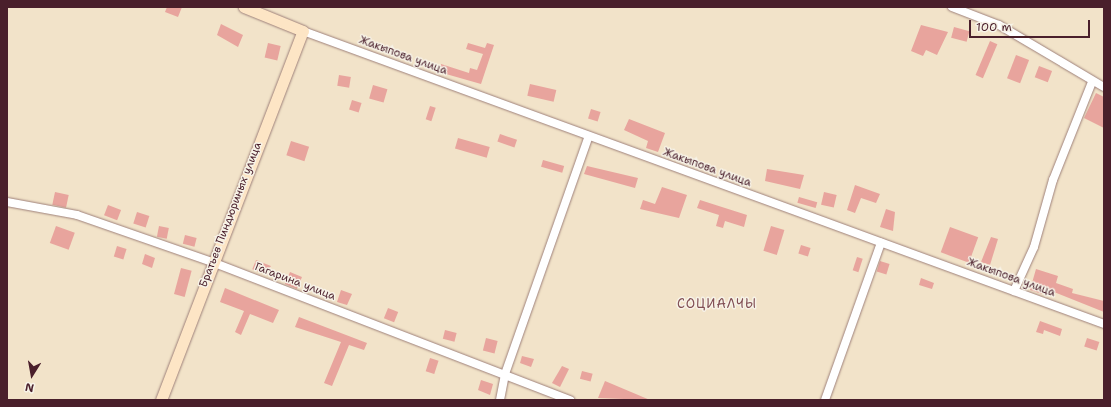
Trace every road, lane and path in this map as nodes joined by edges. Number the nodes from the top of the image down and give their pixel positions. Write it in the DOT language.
graph roads {
  1 [pos="244,7"];
  2 [pos="952,7"];
  3 [pos="258,10"];
  4 [pos="303,31"];
  5 [pos="1092,82"];
  6 [pos="1104,87"];
  7 [pos="589,136"];
  8 [pos="7,202"];
  9 [pos="881,243"];
  10 [pos="212,262"];
  11 [pos="1014,291"];
  12 [pos="1104,324"];
  13 [pos="505,374"];
  14 [pos="161,400"];
  15 [pos="500,400"];
  16 [pos="570,400"];
  17 [pos="825,400"];
  1 -- 3 [label="street"];
  2 -- 5 [label="street"];
  3 -- 4 [label="street"];
  4 -- 7 [label="street, Жакыпова улица"];
  4 -- 10 [label="street, Братьев Пиндюриных улица"];
  5 -- 6 [label="street"];
  5 -- 11 [label="street"];
  7 -- 9 [label="street, Жакыпова улица"];
  7 -- 13 [label="street"];
  8 -- 10 [label="street, Гагарина улица"];
  9 -- 11 [label="street, Жакыпова улица"];
  9 -- 17 [label="street"];
  10 -- 13 [label="street, Гагарина улица"];
  10 -- 14 [label="street, Братьев Пиндюриных улица"];
  11 -- 12 [label="street, Жакыпова улица"];
  13 -- 15 [label="street"];
  13 -- 16 [label="street, Гагарина улица"];
}
